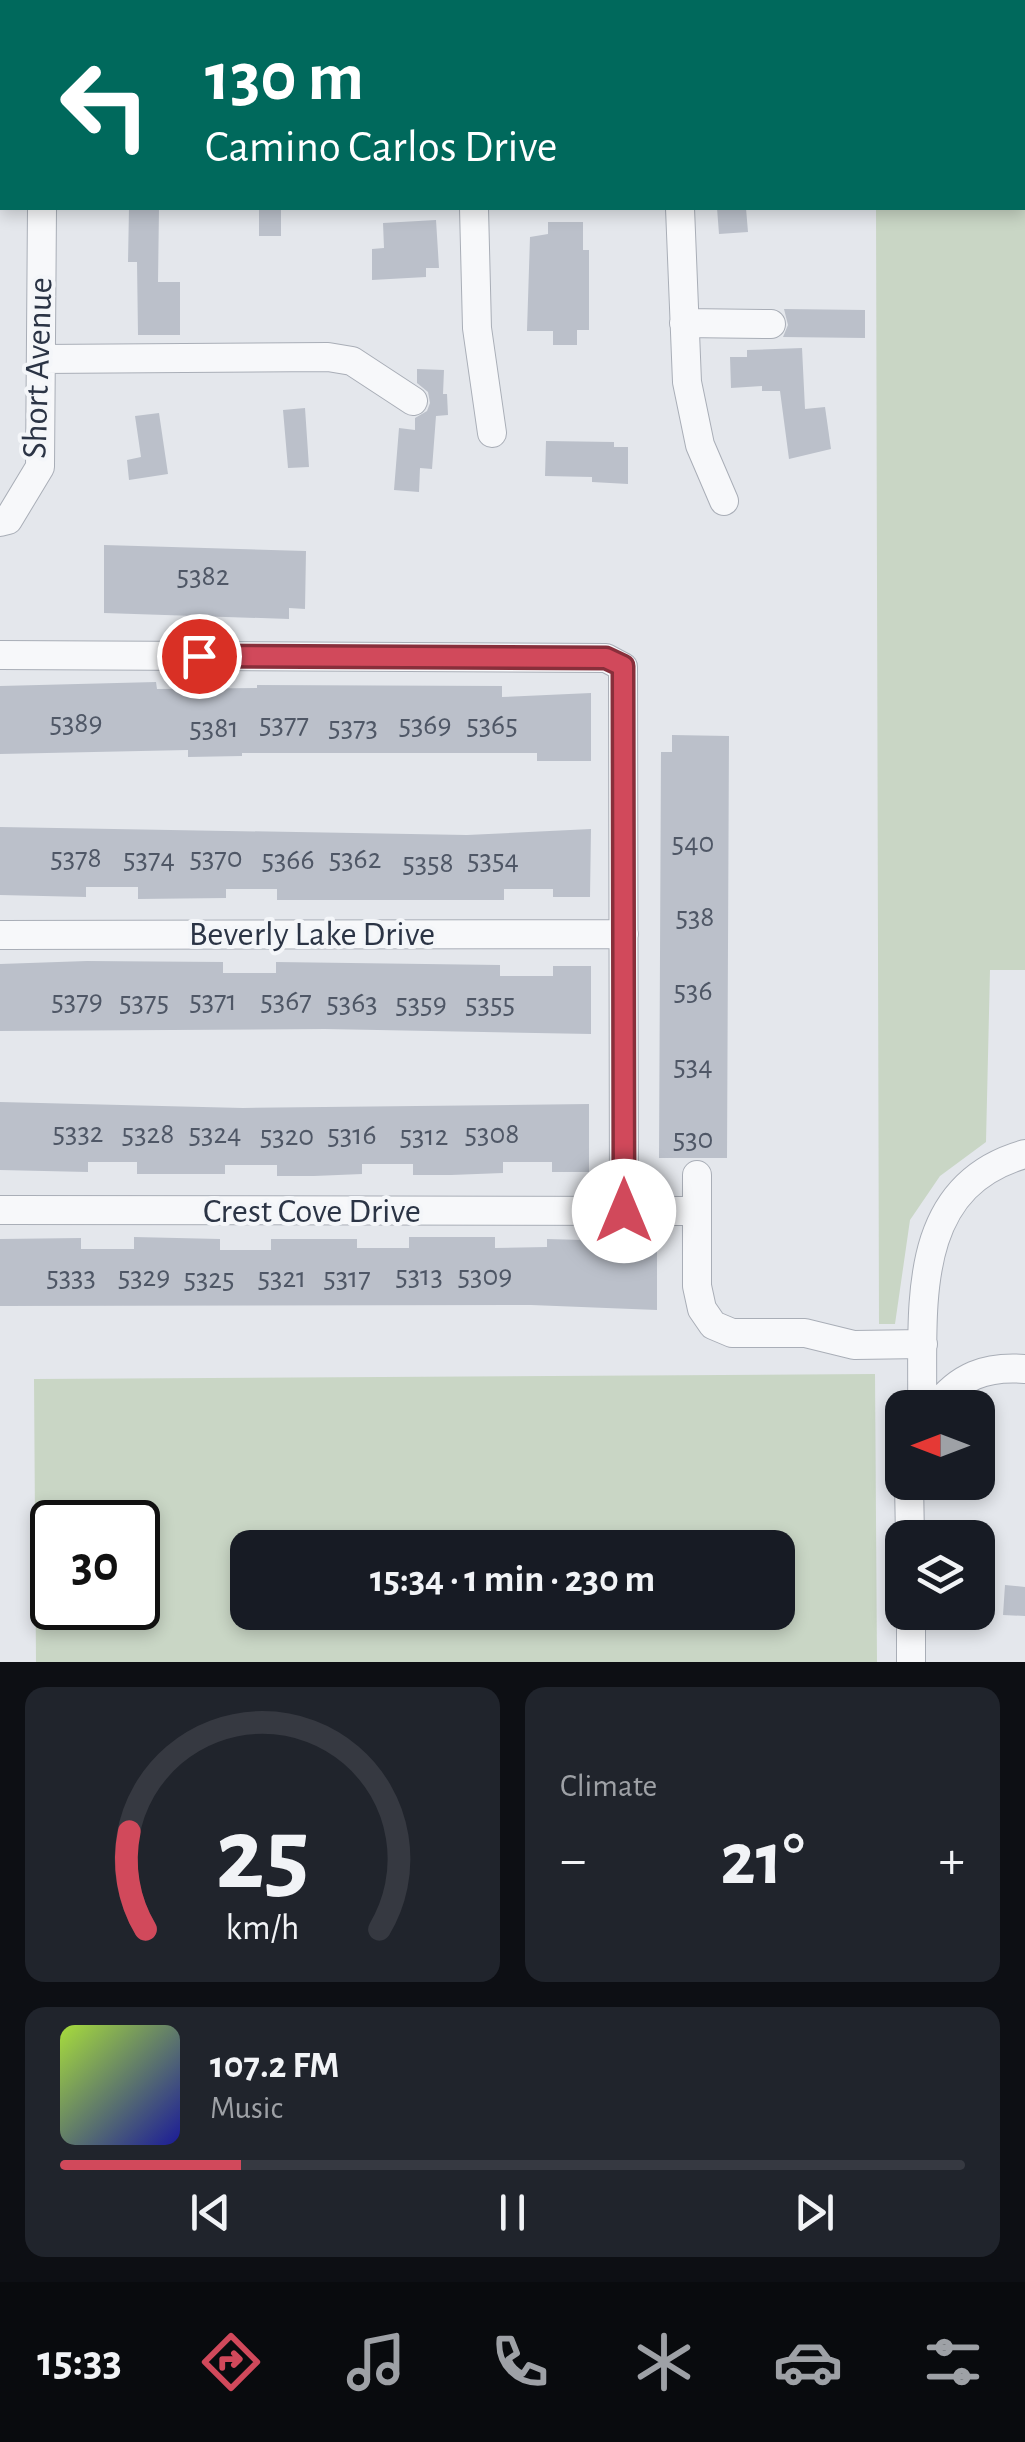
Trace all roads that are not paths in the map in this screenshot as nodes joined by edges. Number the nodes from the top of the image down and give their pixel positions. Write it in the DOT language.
graph roads {
  1 [pos="42,210"];
  2 [pos="474,210"];
  3 [pos="680,210"];
  4 [pos="684,323"];
  5 [pos="771,324"];
  6 [pos="41,360"];
  7 [pos="413,401"];
  8 [pos="492,433"];
  9 [pos="724,501"];
  10 [pos="4,521"];
  11 [pos="0,655"];
  12 [pos="0,934"];
  13 [pos="624,934"];
  14 [pos="1025,1154"];
  15 [pos="697,1175"];
  16 [pos="0,1210"];
  17 [pos="624,1211"];
  18 [pos="697,1211"];
  19 [pos="924,1344"];
  20 [pos="1025,1369"];
  21 [pos="923,1390"];
  22 [pos="948,1390"];
  23 [pos="911,1630"];
  24 [pos="912,1662"];
  1 -- 6 [label="street, Short Avenue"];
  2 -- 8 [label="street"];
  3 -- 4 [label="street"];
  4 -- 5 [label="street"];
  4 -- 9 [label="street"];
  6 -- 7 [label="street"];
  6 -- 10 [label="street, Short Avenue"];
  11 -- 13 [label="street"];
  12 -- 13 [label="street, Beverly Lake Drive"];
  13 -- 17 [label="street"];
  14 -- 19 [label="street"];
  15 -- 18 [label="street"];
  16 -- 17 [label="street, Crest Cove Drive"];
  17 -- 18 [label="street, Crest Cove Drive"];
  18 -- 19 [label="street"];
  19 -- 21 [label="street"];
  20 -- 22 [label="street"];
  23 -- 24 [label="street"];
}
